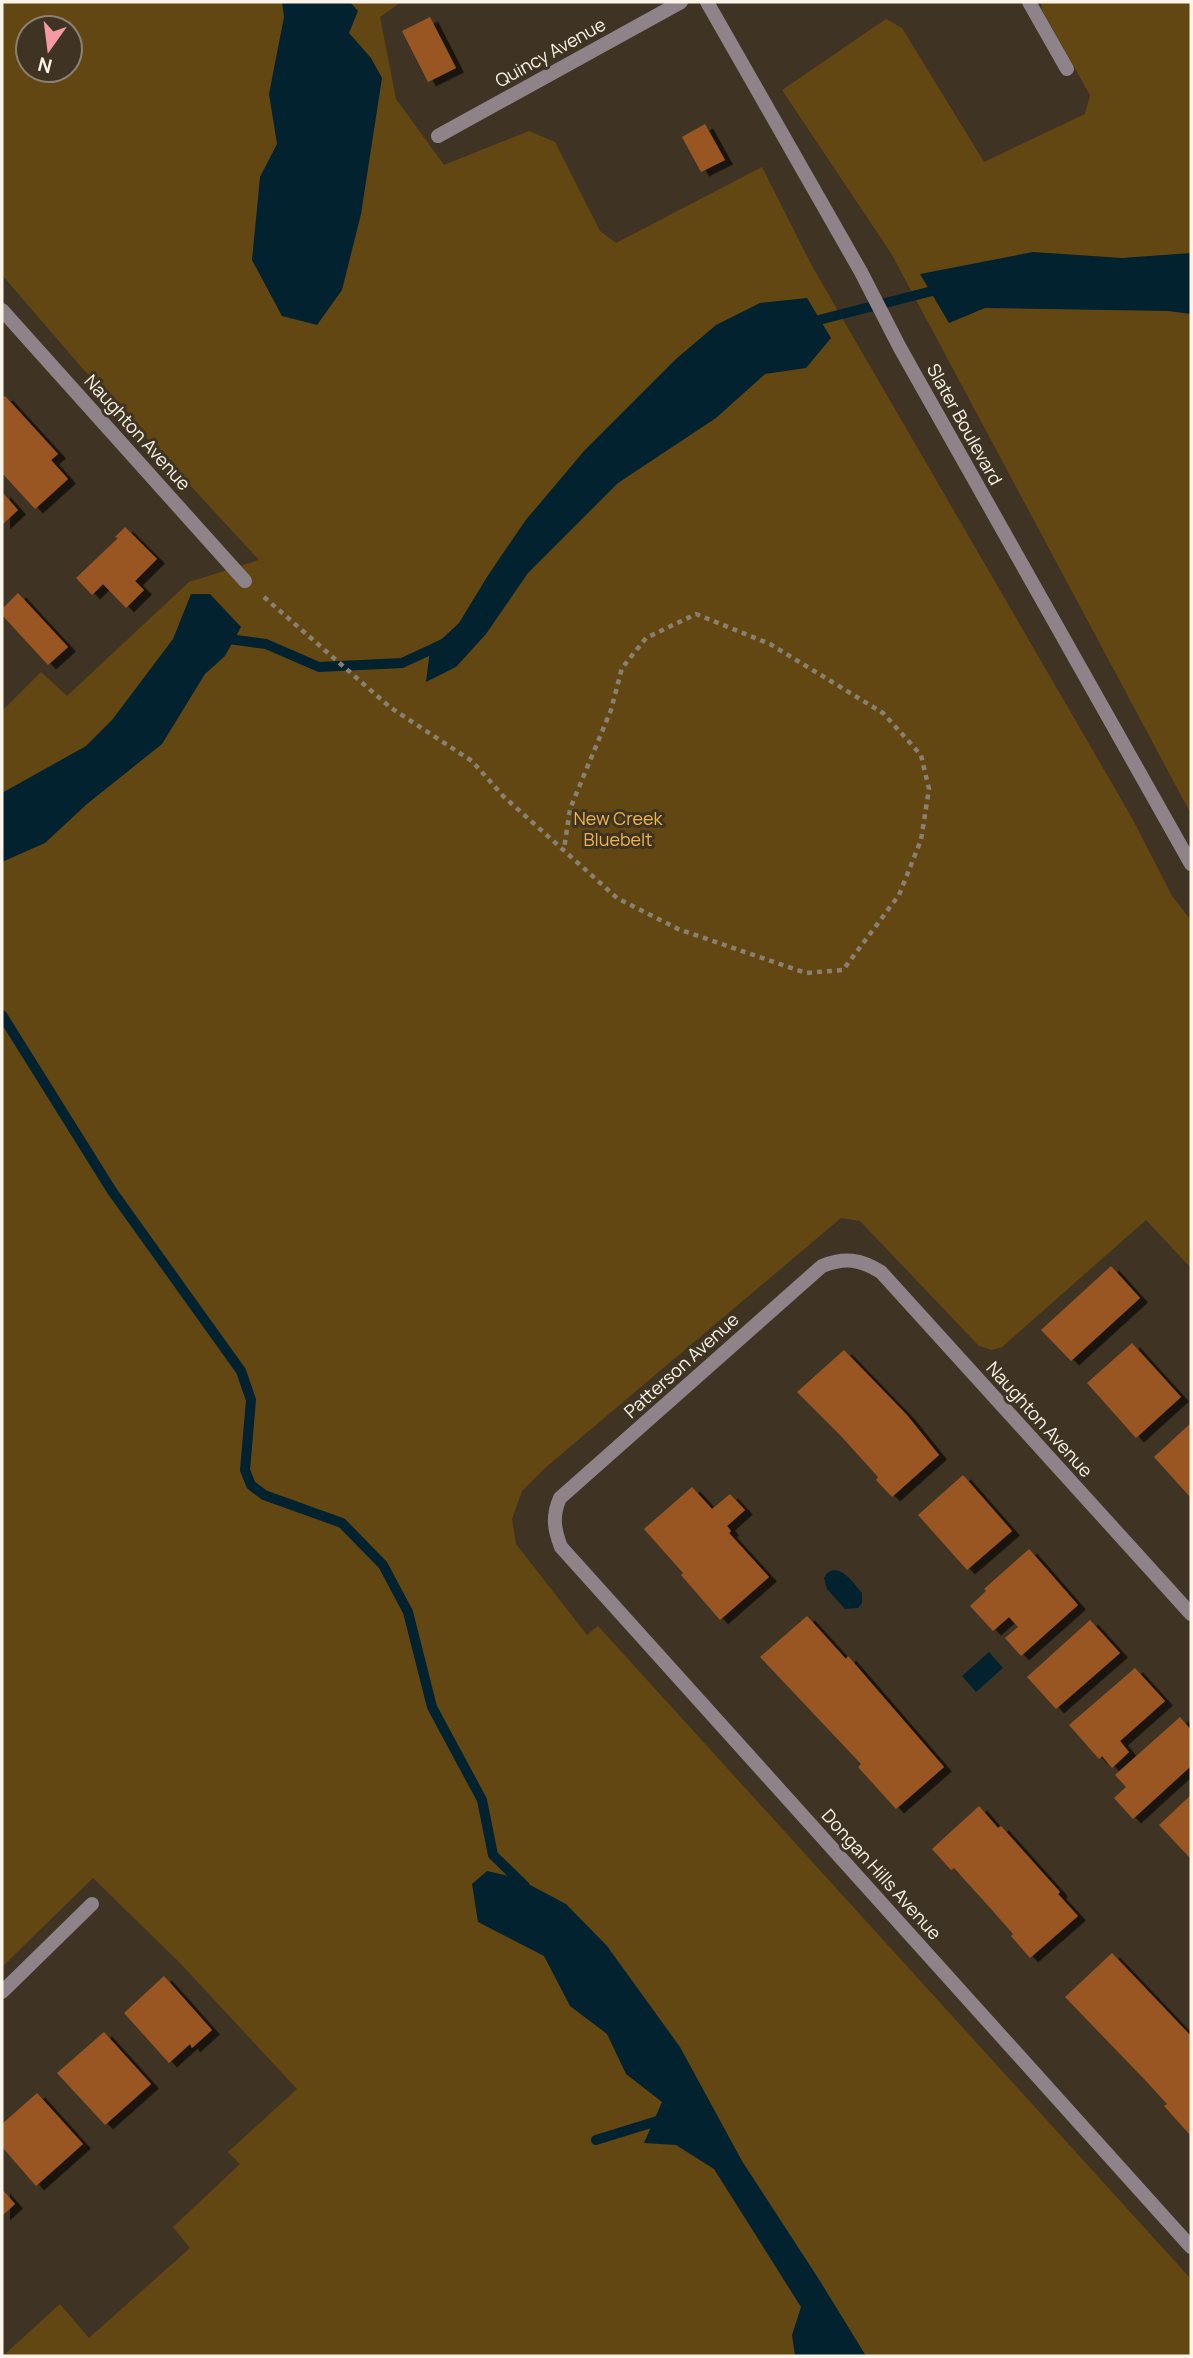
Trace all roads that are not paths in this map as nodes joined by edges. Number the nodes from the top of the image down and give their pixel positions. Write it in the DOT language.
graph roads {
  1 [pos="681,2"];
  2 [pos="707,2"];
  3 [pos="1030,2"];
  4 [pos="1067,69"];
  5 [pos="438,136"];
  6 [pos="2,310"];
  7 [pos="245,580"];
  8 [pos="1191,864"];
  9 [pos="853,1259"];
  10 [pos="554,1522"];
  11 [pos="1191,1615"];
  12 [pos="92,1904"];
  13 [pos="2,1992"];
  14 [pos="1191,2247"];
  1 -- 5 [label="street, Quincy Avenue"];
  2 -- 8 [label="street, Slater Boulevard"];
  3 -- 4 [label="street"];
  6 -- 7 [label="street, Naughton Avenue"];
  9 -- 10 [label="street, Patterson Avenue"];
  9 -- 11 [label="street, Naughton Avenue"];
  10 -- 14 [label="street, Dongan Hills Avenue"];
  12 -- 13 [label="street"];
}
